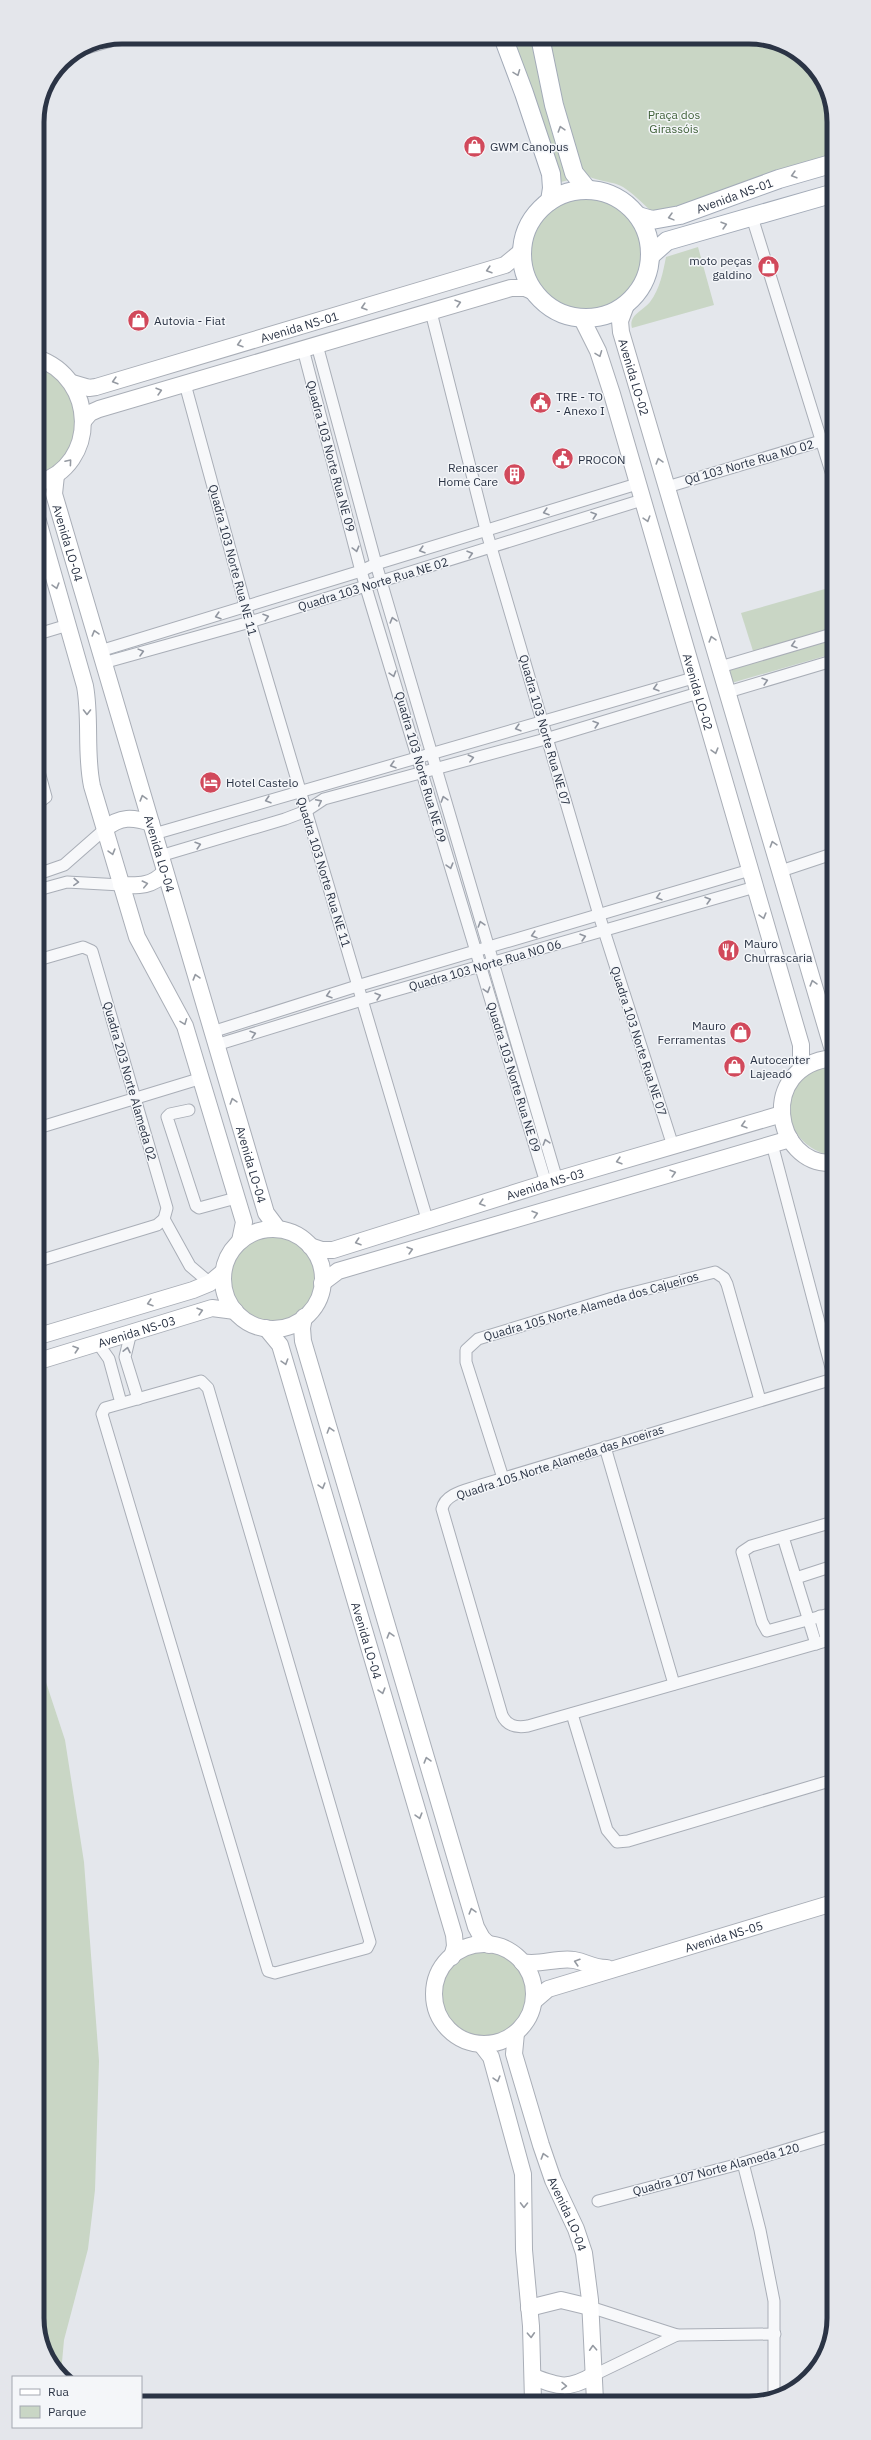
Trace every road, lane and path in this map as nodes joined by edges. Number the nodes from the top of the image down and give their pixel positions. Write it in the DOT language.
graph roads {
  1 [pos="506,44"];
  2 [pos="541,44"];
  3 [pos="827,165"];
  4 [pos="588,190"];
  5 [pos="827,195"];
  6 [pos="550,201"];
  7 [pos="638,216"];
  8 [pos="752,216"];
  9 [pos="522,250"];
  10 [pos="650,256"];
  11 [pos="534,292"];
  12 [pos="626,305"];
  13 [pos="431,312"];
  14 [pos="582,319"];
  15 [pos="310,347"];
  16 [pos="44,361"];
  17 [pos="72,383"];
  18 [pos="185,384"];
  19 [pos="84,420"];
  20 [pos="827,440"];
  21 [pos="56,475"];
  22 [pos="44,480"];
  23 [pos="637,484"];
  24 [pos="667,487"];
  25 [pos="642,500"];
  26 [pos="486,530"];
  27 [pos="44,542"];
  28 [pos="492,547"];
  29 [pos="376,564"];
  30 [pos="361,571"];
  31 [pos="381,580"];
  32 [pos="366,585"];
  33 [pos="246,608"];
  34 [pos="250,622"];
  35 [pos="68,625"];
  36 [pos="44,632"];
  37 [pos="827,635"];
  38 [pos="102,657"];
  39 [pos="827,662"];
  40 [pos="720,667"];
  41 [pos="694,678"];
  42 [pos="728,692"];
  43 [pos="698,693"];
  44 [pos="543,721"];
  45 [pos="548,738"];
  46 [pos="431,753"];
  47 [pos="418,757"];
  48 [pos="435,768"];
  49 [pos="422,772"];
  50 [pos="300,792"];
  51 [pos="306,811"];
  52 [pos="105,829"];
  53 [pos="152,829"];
  54 [pos="160,856"];
  55 [pos="827,856"];
  56 [pos="750,870"];
  57 [pos="781,871"];
  58 [pos="44,872"];
  59 [pos="165,872"];
  60 [pos="122,885"];
  61 [pos="755,887"];
  62 [pos="44,888"];
  63 [pos="599,915"];
  64 [pos="604,931"];
  65 [pos="489,949"];
  66 [pos="475,952"];
  67 [pos="44,958"];
  68 [pos="493,962"];
  69 [pos="479,966"];
  70 [pos="357,986"];
  71 [pos="362,1000"];
  72 [pos="827,1030"];
  73 [pos="214,1038"];
  74 [pos="827,1059"];
  75 [pos="801,1068"];
  76 [pos="202,1078"];
  77 [pos="136,1100"];
  78 [pos="189,1110"];
  79 [pos="782,1114"];
  80 [pos="44,1126"];
  81 [pos="790,1139"];
  82 [pos="772,1144"];
  83 [pos="673,1146"];
  84 [pos="827,1163"];
  85 [pos="552,1181"];
  86 [pos="236,1198"];
  87 [pos="164,1219"];
  88 [pos="427,1220"];
  89 [pos="278,1229"];
  90 [pos="240,1241"];
  91 [pos="310,1246"];
  92 [pos="44,1259"];
  93 [pos="223,1272"];
  94 [pos="210,1283"];
  95 [pos="322,1283"];
  96 [pos="235,1311"];
  97 [pos="304,1318"];
  98 [pos="266,1328"];
  99 [pos="131,1332"];
  100 [pos="44,1334"];
  101 [pos="97,1342"];
  102 [pos="827,1352"];
  103 [pos="44,1359"];
  104 [pos="827,1381"];
  105 [pos="138,1399"];
  106 [pos="760,1400"];
  107 [pos="122,1403"];
  108 [pos="605,1447"];
  109 [pos="503,1478"];
  110 [pos="827,1524"];
  111 [pos="783,1537"];
  112 [pos="827,1568"];
  113 [pos="796,1578"];
  114 [pos="827,1614"];
  115 [pos="815,1617"];
  116 [pos="827,1640"];
  117 [pos="827,1642"];
  118 [pos="674,1684"];
  119 [pos="572,1714"];
  120 [pos="827,1782"];
  121 [pos="827,1905"];
  122 [pos="489,1945"];
  123 [pos="452,1957"];
  124 [pos="522,1962"];
  125 [pos="614,1968"];
  126 [pos="534,2001"];
  127 [pos="516,2033"];
  128 [pos="481,2044"];
  129 [pos="827,2137"];
  130 [pos="743,2163"];
  131 [pos="598,2201"];
  132 [pos="529,2308"];
  133 [pos="590,2308"];
  134 [pos="775,2334"];
  135 [pos="677,2335"];
  136 [pos="594,2375"];
  137 [pos="533,2378"];
  138 [pos="774,2392"];
  139 [pos="533,2396"];
  140 [pos="595,2396"];
  1 -- 6 [label="main road, one-way"];
  4 -- 2 [label="main road, one-way"];
  3 -- 7 [label="main road, Avenida NS-01, one-way"];
  4 -- 6 [label="main road, Avenida NS-01"];
  4 -- 7 [label="main road, Avenida NS-01"];
  5 -- 8 [label="main road, Avenida NS-01"];
  6 -- 9 [label="main road, Avenida NS-01"];
  7 -- 10 [label="main road, Avenida NS-01"];
  10 -- 8 [label="main road, Avenida NS-01, one-way"];
  8 -- 20 [label="street"];
  9 -- 11 [label="main road, Avenida NS-01"];
  9 -- 17 [label="street, Avenida NS-01, one-way"];
  10 -- 12 [label="main road, Avenida NS-01"];
  13 -- 11 [label="street, Avenida NS-01, one-way"];
  11 -- 14 [label="main road, Avenida NS-01"];
  12 -- 14 [label="main road, Avenida NS-01"];
  24 -- 12 [label="street, Avenida LO-02, one-way"];
  13 -- 15 [label="street, Avenida NS-01"];
  13 -- 26 [label="street, Quadra 103 Norte Rua NE 07"];
  14 -- 23 [label="street, Avenida LO-02, one-way"];
  15 -- 18 [label="street, Avenida NS-01"];
  15 -- 29 [label="street, Quadra 103 Norte Rua NE 09"];
  15 -- 30 [label="street, Quadra 103 Norte Rua NE 09, one-way"];
  16 -- 17 [label="street"];
  17 -- 19 [label="street"];
  19 -- 18 [label="street, Avenida NS-01, one-way"];
  18 -- 33 [label="street, Quadra 103 Norte Rua NE 11"];
  21 -- 19 [label="street, one-way"];
  20 -- 24 [label="street, Qd 103 Norte Rua NO 02"];
  21 -- 22 [label="street"];
  38 -- 21 [label="street, Avenida LO-04, one-way"];
  23 -- 25 [label="street, Avenida LO-02"];
  23 -- 26 [label="street, Quadra 103 Norte Rua NE 02, one-way"];
  40 -- 24 [label="street, Avenida LO-02, one-way"];
  28 -- 25 [label="street, Quadra 103 Norte Rua NE 02, one-way"];
  25 -- 41 [label="street, Avenida LO-02, one-way"];
  26 -- 28 [label="street, Quadra 103 Norte Rua NE 07"];
  26 -- 29 [label="street, Quadra 103 Norte Rua NE 02, one-way"];
  27 -- 35 [label="street, Avenida LO-04, one-way"];
  31 -- 28 [label="street, Quadra 103 Norte Rua NE 02, one-way"];
  28 -- 44 [label="street, Quadra 103 Norte Rua NE 07"];
  29 -- 30 [label="street, Quadra 103 Norte Rua NE 02"];
  29 -- 31 [label="street, Quadra 103 Norte Rua NE 09"];
  30 -- 32 [label="street, Quadra 103 Norte Rua NE 09"];
  30 -- 33 [label="street, Quadra 103 Norte Rua NE 02"];
  31 -- 32 [label="street, Quadra 103 Norte Rua NE 02"];
  46 -- 31 [label="street, Quadra 103 Norte Rua NE 09, one-way"];
  34 -- 32 [label="street, Quadra 103 Norte Rua NE 02, one-way"];
  32 -- 47 [label="street, Quadra 103 Norte Rua NE 09, one-way"];
  33 -- 34 [label="street, Quadra 103 Norte Rua NE 11"];
  33 -- 38 [label="street, Quadra 103 Norte Rua NE 02, one-way"];
  38 -- 34 [label="street, Quadra 103 Norte Rua NE 02, one-way"];
  34 -- 50 [label="street, Quadra 103 Norte Rua NE 11"];
  35 -- 36 [label="street"];
  35 -- 52 [label="street, Avenida LO-04, one-way"];
  37 -- 40 [label="street, one-way"];
  53 -- 38 [label="street, Avenida LO-04, one-way"];
  42 -- 39 [label="street, one-way"];
  40 -- 42 [label="street, Avenida LO-02"];
  41 -- 43 [label="street, Avenida LO-02"];
  41 -- 44 [label="street, one-way"];
  57 -- 42 [label="street, Avenida LO-02, one-way"];
  45 -- 43 [label="street, one-way"];
  43 -- 56 [label="street, Avenida LO-02, one-way"];
  44 -- 45 [label="street, Quadra 103 Norte Rua NE 07"];
  44 -- 46 [label="street, one-way"];
  48 -- 45 [label="street, one-way"];
  45 -- 63 [label="street, Quadra 103 Norte Rua NE 07"];
  46 -- 47 [label="street"];
  46 -- 48 [label="street, Quadra 103 Norte Rua NE 09"];
  47 -- 49 [label="street, Quadra 103 Norte Rua NE 09"];
  47 -- 50 [label="street, one-way"];
  48 -- 49 [label="street"];
  65 -- 48 [label="street, Quadra 103 Norte Rua NE 09, one-way"];
  51 -- 49 [label="street, one-way"];
  49 -- 66 [label="street, Quadra 103 Norte Rua NE 09, one-way"];
  50 -- 51 [label="street, Quadra 103 Norte Rua NE 11"];
  50 -- 53 [label="street, one-way"];
  54 -- 51 [label="street, one-way"];
  51 -- 70 [label="street, Quadra 103 Norte Rua NE 11"];
  52 -- 53 [label="street"];
  52 -- 58 [label="street"];
  52 -- 60 [label="street, Avenida LO-04, one-way"];
  53 -- 54 [label="street, Avenida LO-04"];
  54 -- 59 [label="street, Avenida LO-04"];
  55 -- 57 [label="street"];
  56 -- 61 [label="street, Avenida LO-02"];
  56 -- 63 [label="street, Quadra 103 Norte Rua NO 06, one-way"];
  72 -- 57 [label="street, Avenida LO-02, one-way"];
  60 -- 59 [label="street, one-way"];
  73 -- 59 [label="street, Avenida LO-04, one-way"];
  62 -- 60 [label="street, one-way"];
  60 -- 76 [label="street, Avenida LO-04, one-way"];
  64 -- 61 [label="street, Quadra 103 Norte Rua NO 06, one-way"];
  61 -- 75 [label="street, Avenida LO-02, one-way"];
  63 -- 64 [label="street, Quadra 103 Norte Rua NE 07"];
  63 -- 65 [label="street, Quadra 103 Norte Rua NO 06, one-way"];
  68 -- 64 [label="street, Quadra 103 Norte Rua NO 06, one-way"];
  64 -- 83 [label="street, Quadra 103 Norte Rua NE 07"];
  65 -- 66 [label="street, Quadra 103 Norte Rua NO 06"];
  65 -- 68 [label="street, Quadra 103 Norte Rua NE 09"];
  66 -- 69 [label="street, Quadra 103 Norte Rua NE 09"];
  66 -- 70 [label="street, Quadra 103 Norte Rua NO 06"];
  67 -- 77 [label="street, Quadra 203 Norte Alameda 02"];
  68 -- 69 [label="street, Quadra 103 Norte Rua NO 06"];
  85 -- 68 [label="street, Quadra 103 Norte Rua NE 09, one-way"];
  71 -- 69 [label="street, Quadra 103 Norte Rua NO 06, one-way"];
  69 -- 85 [label="street, Quadra 103 Norte Rua NE 09, one-way"];
  70 -- 71 [label="street, Quadra 103 Norte Rua NE 11"];
  70 -- 73 [label="street, Quadra 103 Norte Rua NO 06, one-way"];
  73 -- 71 [label="street, Quadra 103 Norte Rua NO 06, one-way"];
  71 -- 88 [label="street, Quadra 103 Norte Rua NE 11"];
  89 -- 73 [label="street, Avenida LO-04, one-way"];
  74 -- 75 [label="street"];
  75 -- 79 [label="street"];
  76 -- 77 [label="street"];
  76 -- 86 [label="street, Avenida LO-04"];
  77 -- 80 [label="street"];
  77 -- 87 [label="street, Quadra 203 Norte Alameda 02"];
  78 -- 86 [label="street"];
  79 -- 81 [label="street"];
  79 -- 83 [label="street, Avenida NS-03, one-way"];
  81 -- 82 [label="street"];
  81 -- 84 [label="street"];
  95 -- 82 [label="street, one-way"];
  82 -- 102 [label="street"];
  83 -- 85 [label="street, Avenida NS-03, one-way"];
  85 -- 88 [label="street, Avenida NS-03, one-way"];
  86 -- 90 [label="street, Avenida LO-04"];
  87 -- 92 [label="street"];
  87 -- 94 [label="street"];
  88 -- 91 [label="street, Avenida NS-03, one-way"];
  89 -- 90 [label="street, Avenida NS-03"];
  89 -- 91 [label="street, Avenida NS-03"];
  90 -- 93 [label="street, Avenida NS-03"];
  91 -- 95 [label="street, Avenida NS-03"];
  93 -- 94 [label="street, Avenida NS-03"];
  93 -- 96 [label="street, Avenida NS-03"];
  94 -- 100 [label="street, Avenida NS-03, one-way"];
  95 -- 97 [label="street, Avenida NS-03"];
  96 -- 98 [label="street, Avenida NS-03"];
  99 -- 96 [label="street, Avenida NS-03, one-way"];
  97 -- 98 [label="street, Avenida NS-03"];
  122 -- 97 [label="street, Avenida LO-04, one-way"];
  98 -- 123 [label="street, Avenida LO-04, one-way"];
  99 -- 101 [label="street, Avenida NS-03"];
  105 -- 99 [label="street, one-way"];
  103 -- 101 [label="street, Avenida NS-03, one-way"];
  101 -- 107 [label="street"];
  104 -- 106 [label="street, Quadra 105 Norte Alameda das Aroeiras"];
  105 -- 107 [label="street"];
  105 -- 107 [label="street"];
  106 -- 108 [label="street, Quadra 105 Norte Alameda das Aroeiras"];
  106 -- 109 [label="street, Quadra 105 Norte Alameda dos Cajueiros"];
  108 -- 109 [label="street, Quadra 105 Norte Alameda das Aroeiras"];
  108 -- 118 [label="street"];
  109 -- 119 [label="street, Quadra 105 Norte Alameda das Aroeiras"];
  110 -- 111 [label="street"];
  111 -- 113 [label="street"];
  111 -- 115 [label="street"];
  112 -- 113 [label="street"];
  113 -- 115 [label="street"];
  114 -- 115 [label="street"];
  115 -- 116 [label="street"];
  117 -- 118 [label="street, Quadra 105 Norte Alameda das Aroeiras"];
  118 -- 119 [label="street, Quadra 105 Norte Alameda das Aroeiras"];
  119 -- 120 [label="street"];
  121 -- 125 [label="street, Avenida NS-05"];
  122 -- 123 [label="street"];
  122 -- 124 [label="street"];
  123 -- 128 [label="street"];
  125 -- 124 [label="street, Avenida NS-05, one-way"];
  124 -- 126 [label="street"];
  125 -- 126 [label="street, Avenida NS-05"];
  126 -- 127 [label="street"];
  127 -- 128 [label="street"];
  133 -- 127 [label="street, Avenida LO-04, one-way"];
  128 -- 132 [label="street, one-way"];
  129 -- 130 [label="street, Quadra 107 Norte Alameda 120"];
  130 -- 131 [label="street, Quadra 107 Norte Alameda 120"];
  130 -- 134 [label="street"];
  132 -- 133 [label="street"];
  132 -- 137 [label="street, one-way"];
  133 -- 135 [label="street"];
  136 -- 133 [label="street, Avenida LO-04, one-way"];
  134 -- 135 [label="street"];
  134 -- 138 [label="street"];
  135 -- 136 [label="street"];
  137 -- 136 [label="street, one-way"];
  136 -- 140 [label="street, Avenida LO-04"];
  137 -- 139 [label="street"];
}
